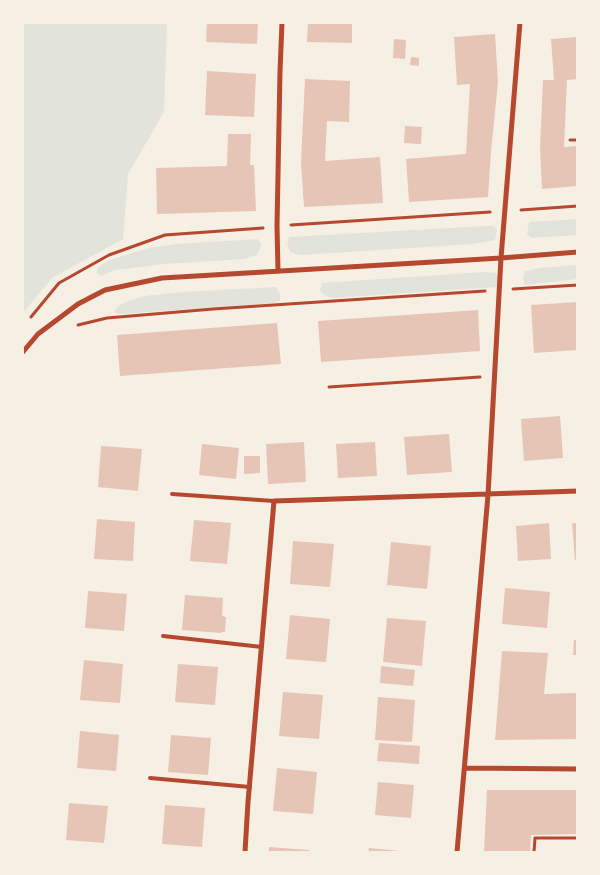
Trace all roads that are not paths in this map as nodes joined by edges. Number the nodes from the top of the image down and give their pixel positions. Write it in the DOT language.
graph roads {
  1 [pos="282,22"];
  2 [pos="520,22"];
  3 [pos="578,252"];
  4 [pos="501,258"];
  5 [pos="278,271"];
  6 [pos="22,353"];
  7 [pos="578,491"];
  8 [pos="172,494"];
  9 [pos="488,494"];
  10 [pos="274,501"];
  11 [pos="163,636"];
  12 [pos="262,647"];
  13 [pos="465,768"];
  14 [pos="578,768"];
  15 [pos="150,778"];
  16 [pos="250,787"];
  17 [pos="245,852"];
  18 [pos="457,852"];
  1 -- 5 [label="street"];
  2 -- 4 [label="street"];
  3 -- 4 [label="street"];
  4 -- 5 [label="street"];
  4 -- 9 [label="street"];
  5 -- 6 [label="street"];
  7 -- 9 [label="street"];
  8 -- 10 [label="lane"];
  9 -- 10 [label="street"];
  9 -- 13 [label="street"];
  10 -- 12 [label="street"];
  11 -- 12 [label="lane"];
  12 -- 16 [label="street"];
  13 -- 14 [label="street"];
  13 -- 18 [label="street"];
  15 -- 16 [label="lane"];
  16 -- 17 [label="street"];
}
